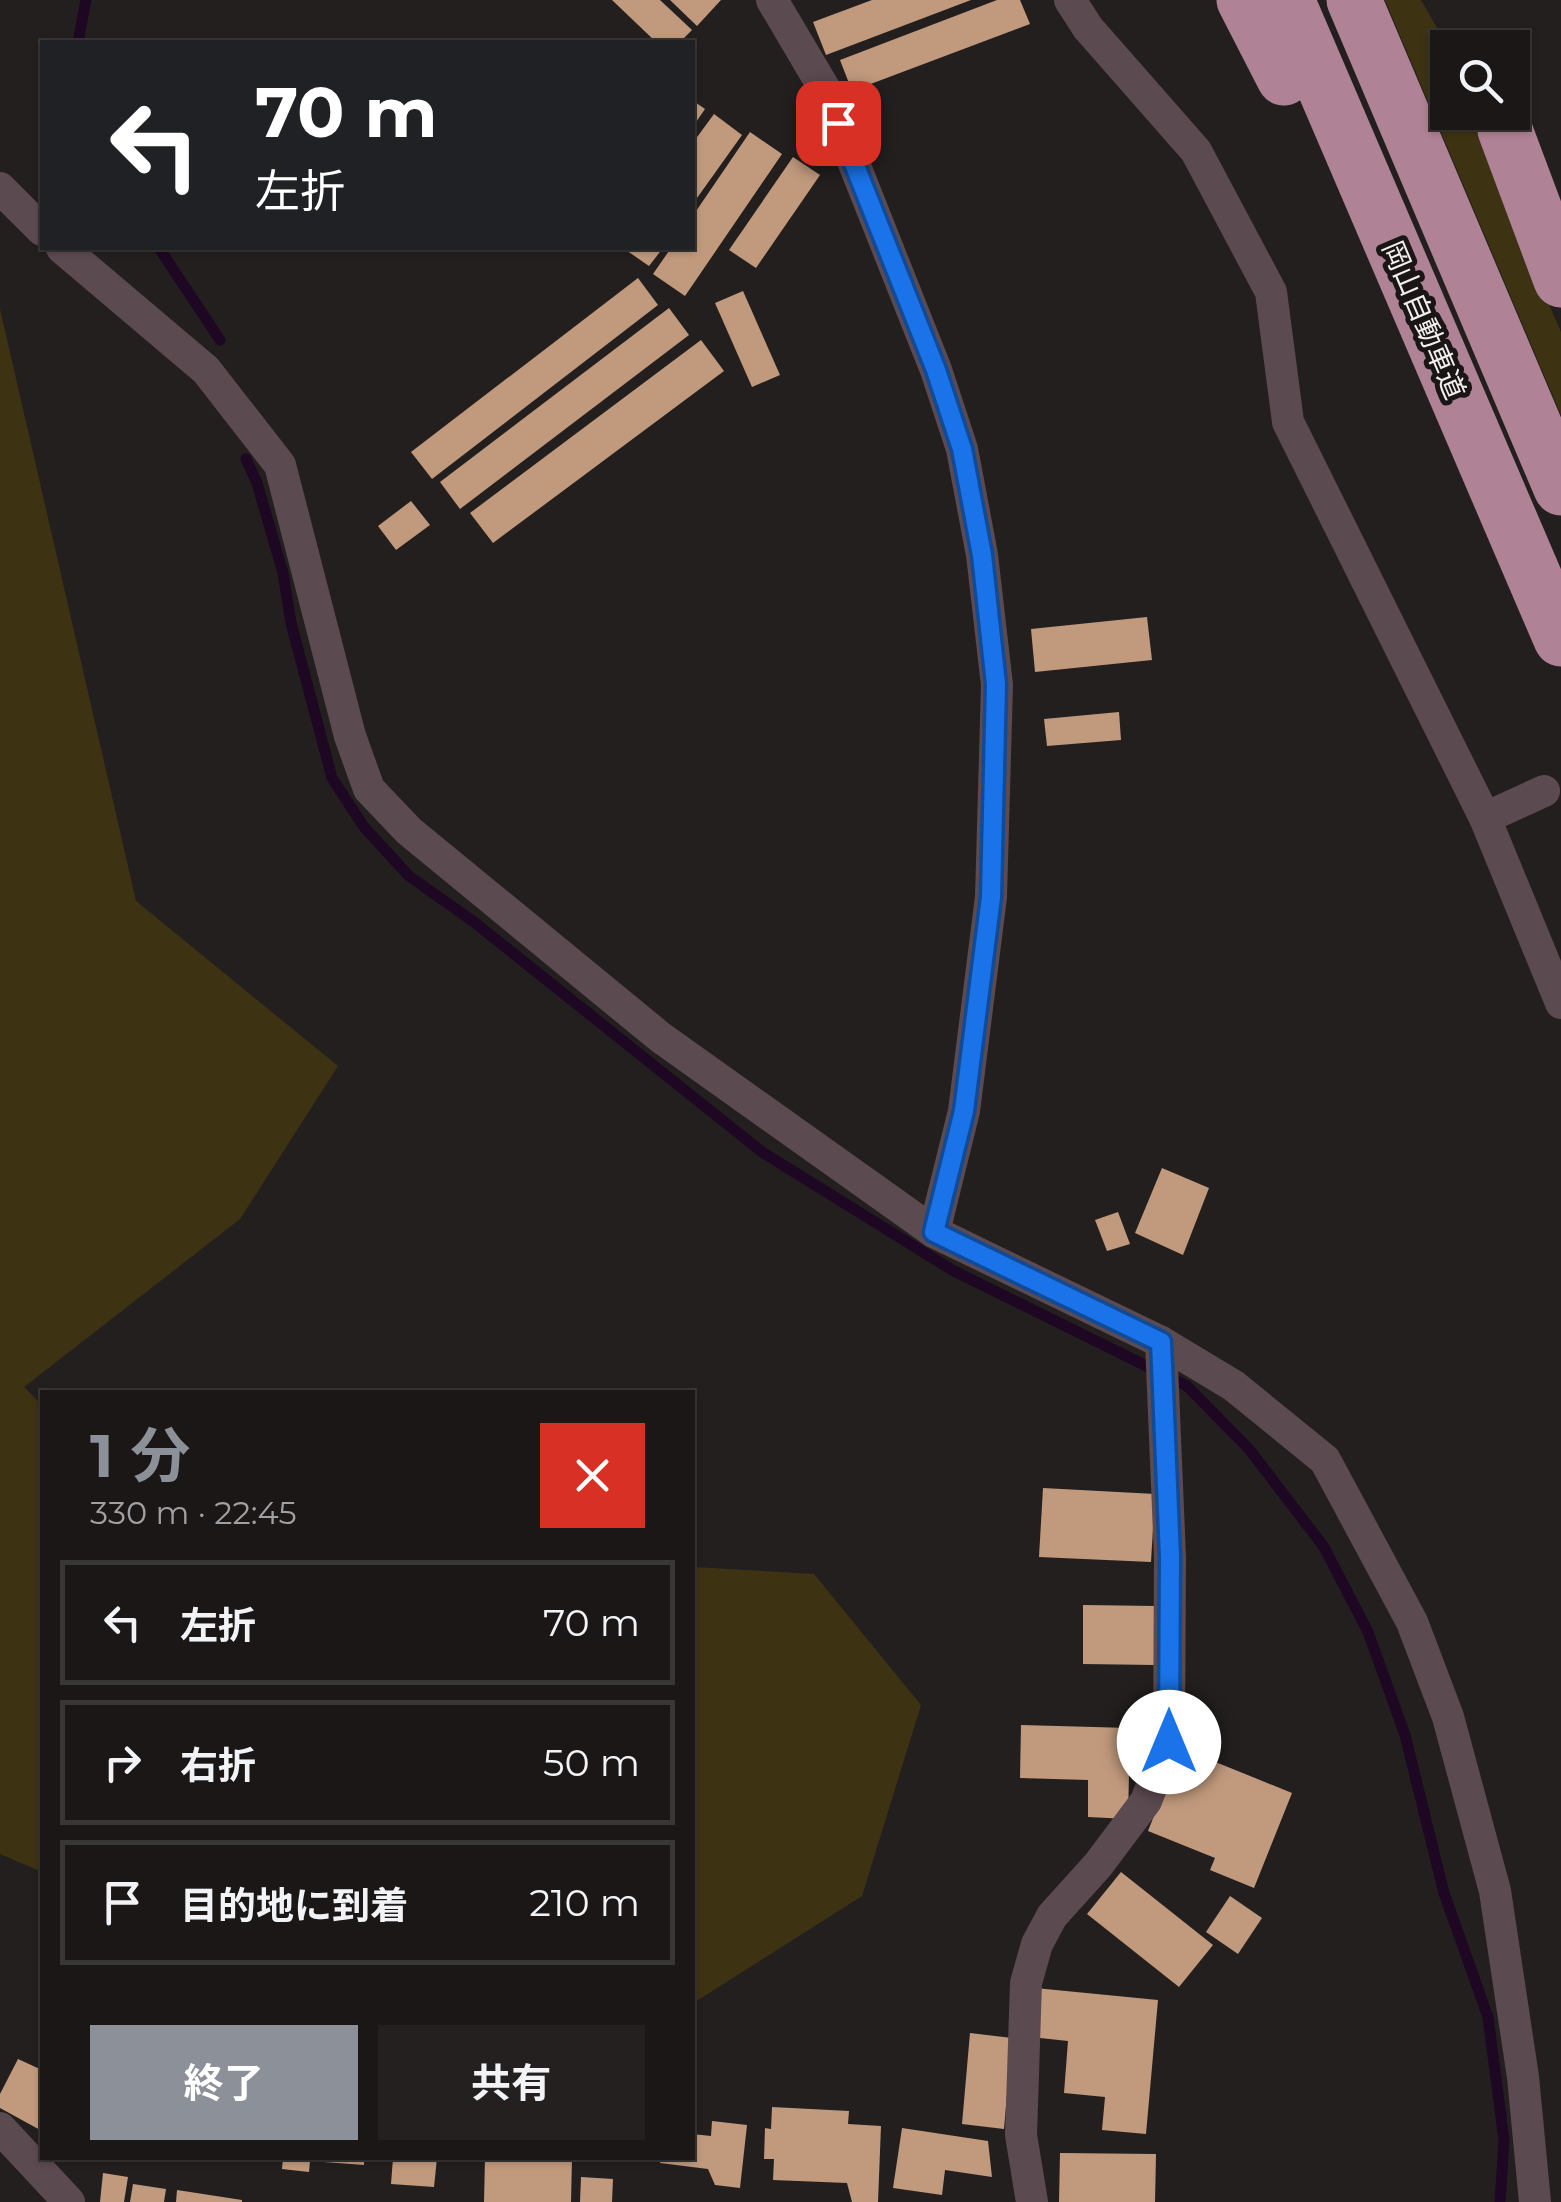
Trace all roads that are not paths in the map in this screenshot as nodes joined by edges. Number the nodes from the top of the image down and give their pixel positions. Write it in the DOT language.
graph roads {
  1 [pos="772,0"];
  2 [pos="1070,0"];
  3 [pos="1244,0"];
  4 [pos="1287,0"];
  5 [pos="1354,0"];
  6 [pos="1506,130"];
  7 [pos="0,188"];
  8 [pos="40,228"];
  9 [pos="64,250"];
  10 [pos="1561,280"];
  11 [pos="1561,488"];
  12 [pos="1553,620"];
  13 [pos="1544,791"];
  14 [pos="1485,818"];
  15 [pos="1561,1003"];
  16 [pos="934,1232"];
  17 [pos="1162,1364"];
  18 [pos="0,2128"];
  19 [pos="69,2202"];
  20 [pos="1032,2202"];
  21 [pos="1534,2202"];
  1 -- 16 [label="street"];
  2 -- 14 [label="street"];
  3 -- 12 [label="highway"];
  4 -- 12 [label="highway, 岡山自動車道"];
  5 -- 11 [label="highway"];
  6 -- 10 [label="highway"];
  7 -- 8 [label="street"];
  9 -- 16 [label="street"];
  13 -- 14 [label="street"];
  14 -- 15 [label="street"];
  16 -- 17 [label="street"];
  17 -- 20 [label="street"];
  17 -- 21 [label="street"];
  18 -- 19 [label="street"];
}
